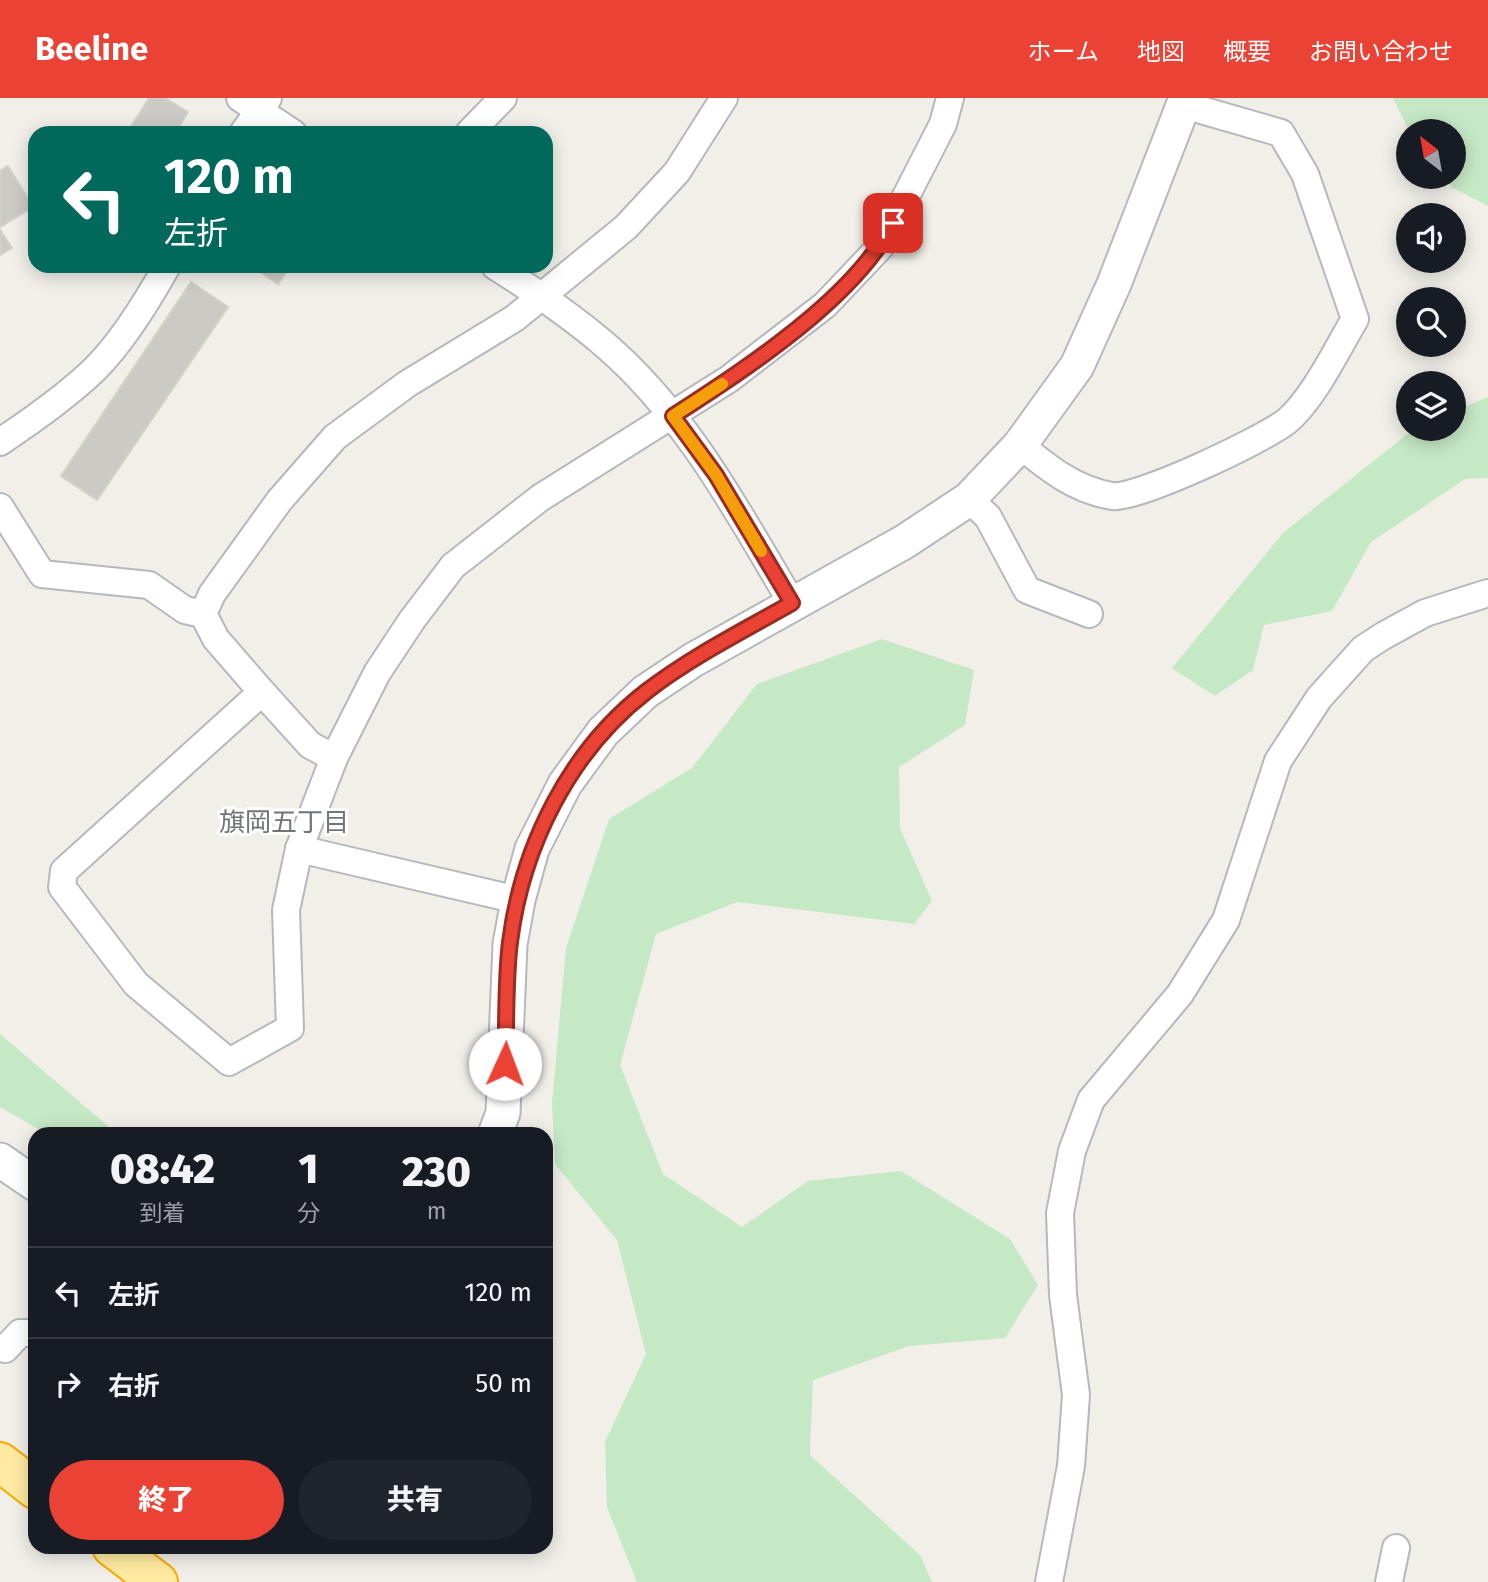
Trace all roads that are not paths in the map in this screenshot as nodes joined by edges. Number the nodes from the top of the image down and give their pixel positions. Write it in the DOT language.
graph roads {
  1 [pos="503,98"];
  2 [pos="724,98"];
  3 [pos="950,98"];
  4 [pos="1185,101"];
  5 [pos="255,102"];
  6 [pos="246,126"];
  7 [pos="284,126"];
  8 [pos="476,126"];
  9 [pos="163,273"];
  10 [pos="506,273"];
  11 [pos="541,296"];
  12 [pos="673,416"];
  13 [pos="0,442"];
  14 [pos="1020,445"];
  15 [pos="969,499"];
  16 [pos="0,507"];
  17 [pos="1488,593"];
  18 [pos="792,603"];
  19 [pos="203,614"];
  20 [pos="1089,614"];
  21 [pos="262,692"];
  22 [pos="334,758"];
  23 [pos="299,849"];
  24 [pos="517,900"];
  25 [pos="498,1127"];
  26 [pos="0,1160"];
  27 [pos="28,1179"];
  28 [pos="28,1333"];
  29 [pos="5,1349"];
  30 [pos="0,1462"];
  31 [pos="28,1484"];
  32 [pos="1396,1548"];
  33 [pos="121,1554"];
  34 [pos="158,1582"];
  35 [pos="1049,1582"];
  36 [pos="1389,1582"];
  1 -- 8 [label="street"];
  2 -- 11 [label="street"];
  3 -- 12 [label="street"];
  4 -- 14 [label="street"];
  4 -- 14 [label="street"];
  5 -- 6 [label="street"];
  5 -- 7 [label="street"];
  9 -- 13 [label="street"];
  10 -- 11 [label="street"];
  11 -- 12 [label="street"];
  11 -- 19 [label="street"];
  12 -- 18 [label="street"];
  12 -- 22 [label="street"];
  14 -- 15 [label="street"];
  15 -- 18 [label="street"];
  15 -- 20 [label="street"];
  16 -- 19 [label="street"];
  17 -- 35 [label="street"];
  18 -- 24 [label="street"];
  19 -- 21 [label="street"];
  21 -- 22 [label="street"];
  21 -- 23 [label="street"];
  22 -- 23 [label="street"];
  23 -- 24 [label="street"];
  24 -- 25 [label="street"];
  26 -- 27 [label="street"];
  28 -- 29 [label="street"];
  30 -- 31 [label="highway"];
  32 -- 36 [label="street"];
  33 -- 34 [label="highway"];
}
